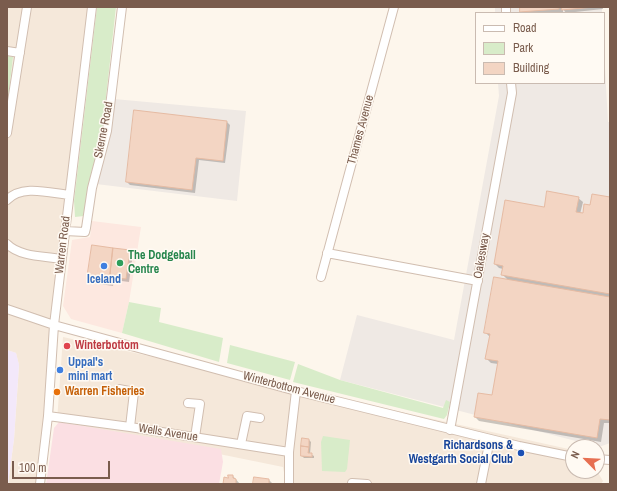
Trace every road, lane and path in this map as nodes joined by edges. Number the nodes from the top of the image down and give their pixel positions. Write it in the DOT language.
graph roads {
  1 [pos="27,7"];
  2 [pos="92,7"];
  3 [pos="122,7"];
  4 [pos="394,7"];
  5 [pos="7,51"];
  6 [pos="20,53"];
  7 [pos="511,84"];
  8 [pos="7,133"];
  9 [pos="70,195"];
  10 [pos="7,200"];
  11 [pos="65,231"];
  12 [pos="7,244"];
  13 [pos="327,253"];
  14 [pos="61,259"];
  15 [pos="321,277"];
  16 [pos="478,281"];
  17 [pos="7,308"];
  18 [pos="54,325"];
  19 [pos="119,390"];
  20 [pos="296,391"];
  21 [pos="188,403"];
  22 [pos="48,416"];
  23 [pos="260,418"];
  24 [pos="130,427"];
  25 [pos="450,430"];
  26 [pos="195,437"];
  27 [pos="490,439"];
  28 [pos="241,444"];
  29 [pos="289,452"];
  30 [pos="565,456"];
  31 [pos="352,483"];
  32 [pos="40,484"];
  33 [pos="289,484"];
  34 [pos="367,484"];
  35 [pos="481,484"];
  1 -- 6 [label="street"];
  2 -- 9 [label="street, Warren Road"];
  3 -- 11 [label="street, Skerne Road"];
  4 -- 13 [label="street, Thames Avenue"];
  5 -- 6 [label="street"];
  6 -- 8 [label="street"];
  7 -- 16 [label="street, Oakesway"];
  9 -- 10 [label="street"];
  9 -- 11 [label="street, Warren Road"];
  11 -- 14 [label="street, Warren Road"];
  12 -- 14 [label="street"];
  13 -- 15 [label="street, Thames Avenue"];
  13 -- 16 [label="street"];
  14 -- 18 [label="street, Warren Road"];
  16 -- 25 [label="street, Oakesway"];
  17 -- 18 [label="street, Winterbottom Avenue"];
  18 -- 20 [label="street, Winterbottom Avenue"];
  18 -- 22 [label="street, Warren Road"];
  19 -- 24 [label="street"];
  20 -- 25 [label="street, Winterbottom Avenue"];
  20 -- 29 [label="street"];
  21 -- 26 [label="street"];
  22 -- 24 [label="street, Wells Avenue"];
  22 -- 32 [label="street, Warren Road"];
  23 -- 28 [label="street"];
  24 -- 26 [label="street, Wells Avenue"];
  25 -- 27 [label="street, Winterbottom Avenue"];
  26 -- 28 [label="street, Wells Avenue"];
  27 -- 30 [label="street, Winterbottom Avenue"];
  27 -- 35 [label="street"];
  28 -- 29 [label="street, Wells Avenue"];
  29 -- 33 [label="street"];
  31 -- 34 [label="street"];
}
